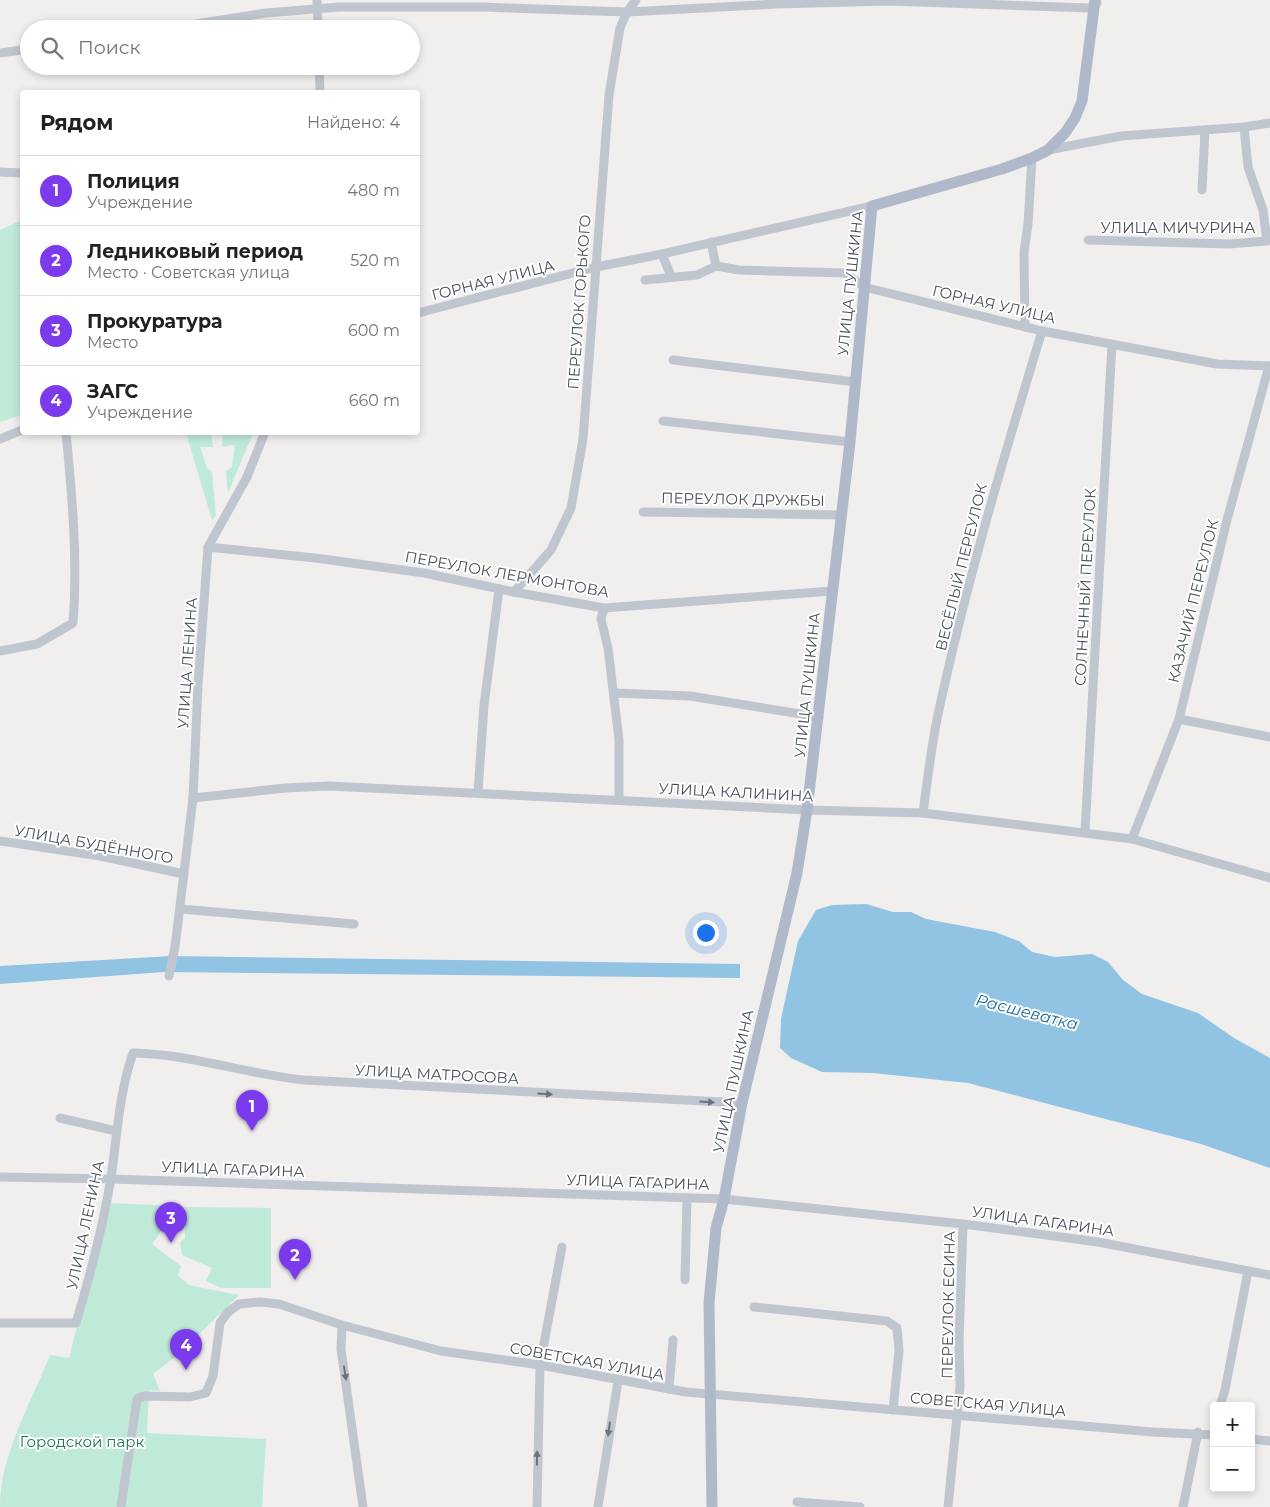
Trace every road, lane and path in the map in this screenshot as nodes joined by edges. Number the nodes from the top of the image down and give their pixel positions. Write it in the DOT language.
graph roads {
  1 [pos="636,0"];
  2 [pos="1096,1"];
  3 [pos="317,5"];
  4 [pos="627,12"];
  5 [pos="221,20"];
  6 [pos="318,20"];
  7 [pos="20,50"];
  8 [pos="0,53"];
  9 [pos="319,75"];
  10 [pos="320,90"];
  11 [pos="1270,123"];
  12 [pos="1244,127"];
  13 [pos="1205,130"];
  14 [pos="1048,150"];
  15 [pos="1032,158"];
  16 [pos="0,172"];
  17 [pos="20,175"];
  18 [pos="1202,190"];
  19 [pos="872,206"];
  20 [pos="1088,240"];
  21 [pos="1268,241"];
  22 [pos="711,242"];
  23 [pos="662,254"];
  24 [pos="716,266"];
  25 [pos="596,268"];
  26 [pos="671,276"];
  27 [pos="645,280"];
  28 [pos="864,287"];
  29 [pos="420,313"];
  30 [pos="1025,327"];
  31 [pos="1042,331"];
  32 [pos="1112,344"];
  33 [pos="673,360"];
  34 [pos="1270,366"];
  35 [pos="856,382"];
  36 [pos="663,421"];
  37 [pos="20,431"];
  38 [pos="66,435"];
  39 [pos="264,435"];
  40 [pos="0,439"];
  41 [pos="850,442"];
  42 [pos="643,512"];
  43 [pos="842,515"];
  44 [pos="208,547"];
  45 [pos="499,589"];
  46 [pos="832,591"];
  47 [pos="514,592"];
  48 [pos="604,608"];
  49 [pos="0,650"];
  50 [pos="614,693"];
  51 [pos="819,717"];
  52 [pos="1179,718"];
  53 [pos="1270,737"];
  54 [pos="478,792"];
  55 [pos="194,798"];
  56 [pos="619,800"];
  57 [pos="807,810"];
  58 [pos="923,813"];
  59 [pos="1085,832"];
  60 [pos="1132,839"];
  61 [pos="0,841"];
  62 [pos="184,874"];
  63 [pos="1270,878"];
  64 [pos="180,909"];
  65 [pos="354,924"];
  66 [pos="169,976"];
  67 [pos="133,1053"];
  68 [pos="742,1103"];
  69 [pos="60,1118"];
  70 [pos="116,1131"];
  71 [pos="0,1177"];
  72 [pos="111,1179"];
  73 [pos="687,1198"];
  74 [pos="724,1199"];
  75 [pos="963,1224"];
  76 [pos="562,1246"];
  77 [pos="1248,1271"];
  78 [pos="1270,1276"];
  79 [pos="685,1280"];
  80 [pos="754,1307"];
  81 [pos="0,1322"];
  82 [pos="342,1325"];
  83 [pos="673,1340"];
  84 [pos="540,1365"];
  85 [pos="618,1381"];
  86 [pos="669,1389"];
  87 [pos="710,1395"];
  88 [pos="1221,1402"];
  89 [pos="893,1410"];
  90 [pos="958,1415"];
  91 [pos="1210,1431"];
  92 [pos="1198,1432"];
  93 [pos="1255,1439"];
  94 [pos="1270,1441"];
  95 [pos="797,1502"];
  96 [pos="121,1507"];
  97 [pos="363,1507"];
  98 [pos="537,1507"];
  99 [pos="598,1507"];
  100 [pos="712,1507"];
  101 [pos="860,1507"];
  102 [pos="948,1507"];
  103 [pos="1183,1507"];
  1 -- 4 [label="street, ПЕРЕУЛОК ГОРЬКОГО"];
  2 -- 4 [label="street"];
  2 -- 14 [label="main road, УЛИЦА ПУШКИНА"];
  3 -- 4 [label="street"];
  3 -- 5 [label="street"];
  3 -- 6 [label="street"];
  4 -- 25 [label="street, ПЕРЕУЛОК ГОРЬКОГО"];
  7 -- 8 [label="street"];
  9 -- 10 [label="street"];
  11 -- 12 [label="street"];
  12 -- 13 [label="street"];
  12 -- 21 [label="street, УЛИЦА МИЧУРИНА"];
  13 -- 14 [label="street"];
  13 -- 18 [label="street"];
  14 -- 15 [label="main road, УЛИЦА ПУШКИНА"];
  15 -- 19 [label="main road, УЛИЦА ПУШКИНА"];
  15 -- 30 [label="street"];
  16 -- 17 [label="street"];
  19 -- 22 [label="street, ГОРНАЯ УЛИЦА"];
  19 -- 28 [label="main road, УЛИЦА ПУШКИНА"];
  20 -- 21 [label="street, УЛИЦА МИЧУРИНА"];
  22 -- 23 [label="street, ГОРНАЯ УЛИЦА"];
  22 -- 24 [label="street"];
  23 -- 25 [label="street, ГОРНАЯ УЛИЦА"];
  23 -- 26 [label="street"];
  24 -- 26 [label="street"];
  24 -- 28 [label="street, ГОРНАЯ УЛИЦА"];
  25 -- 29 [label="street, ГОРНАЯ УЛИЦА"];
  25 -- 47 [label="street, ПЕРЕУЛОК ГОРЬКОГО"];
  26 -- 27 [label="street"];
  28 -- 30 [label="street, ГОРНАЯ УЛИЦА"];
  28 -- 35 [label="main road, УЛИЦА ПУШКИНА"];
  30 -- 31 [label="street, ГОРНАЯ УЛИЦА"];
  31 -- 32 [label="street, ГОРНАЯ УЛИЦА"];
  31 -- 58 [label="street, ВЕСЁЛЫЙ ПЕРЕУЛОК"];
  32 -- 34 [label="street, ГОРНАЯ УЛИЦА"];
  32 -- 59 [label="street, СОЛНЕЧНЫЙ ПЕРЕУЛОК"];
  33 -- 35 [label="street"];
  34 -- 52 [label="street, КАЗАЧИЙ ПЕРЕУЛОК"];
  35 -- 41 [label="main road, УЛИЦА ПУШКИНА"];
  36 -- 41 [label="street"];
  37 -- 40 [label="street"];
  38 -- 49 [label="street"];
  39 -- 44 [label="street, УЛИЦА ЛЕНИНА"];
  41 -- 43 [label="main road, УЛИЦА ПУШКИНА"];
  42 -- 43 [label="street, ПЕРЕУЛОК ДРУЖБЫ"];
  43 -- 46 [label="main road, УЛИЦА ПУШКИНА"];
  44 -- 45 [label="street, ПЕРЕУЛОК ЛЕРМОНТОВА"];
  44 -- 55 [label="street, УЛИЦА ЛЕНИНА"];
  45 -- 47 [label="street, ПЕРЕУЛОК ЛЕРМОНТОВА"];
  45 -- 54 [label="street"];
  46 -- 48 [label="street, ПЕРЕУЛОК ЛЕРМОНТОВА"];
  46 -- 51 [label="main road, УЛИЦА ПУШКИНА"];
  47 -- 48 [label="street, ПЕРЕУЛОК ЛЕРМОНТОВА"];
  48 -- 50 [label="street"];
  50 -- 51 [label="street"];
  50 -- 56 [label="street"];
  51 -- 57 [label="main road, УЛИЦА ПУШКИНА"];
  52 -- 53 [label="street"];
  52 -- 60 [label="street, КАЗАЧИЙ ПЕРЕУЛОК"];
  54 -- 55 [label="street, УЛИЦА КАЛИНИНА"];
  54 -- 56 [label="street, УЛИЦА КАЛИНИНА"];
  55 -- 62 [label="street, УЛИЦА ЛЕНИНА"];
  56 -- 57 [label="street, УЛИЦА КАЛИНИНА"];
  57 -- 58 [label="street, УЛИЦА КАЛИНИНА"];
  57 -- 68 [label="main road, УЛИЦА ПУШКИНА"];
  58 -- 59 [label="street, УЛИЦА КАЛИНИНА"];
  59 -- 60 [label="street, УЛИЦА КАЛИНИНА"];
  60 -- 63 [label="street, УЛИЦА КАЛИНИНА"];
  61 -- 62 [label="street, УЛИЦА БУДЁННОГО"];
  62 -- 64 [label="street, УЛИЦА ЛЕНИНА"];
  64 -- 65 [label="street"];
  64 -- 66 [label="street, УЛИЦА ЛЕНИНА"];
  67 -- 68 [label="street, УЛИЦА МАТРОСОВА, one-way"];
  67 -- 70 [label="street, УЛИЦА ЛЕНИНА"];
  68 -- 74 [label="main road, УЛИЦА ПУШКИНА"];
  69 -- 70 [label="street"];
  70 -- 72 [label="street, УЛИЦА ЛЕНИНА"];
  71 -- 72 [label="street, УЛИЦА ГАГАРИНА"];
  72 -- 73 [label="street, УЛИЦА ГАГАРИНА"];
  72 -- 81 [label="street, УЛИЦА ЛЕНИНА"];
  73 -- 74 [label="street, УЛИЦА ГАГАРИНА"];
  73 -- 79 [label="street"];
  74 -- 75 [label="street, УЛИЦА ГАГАРИНА"];
  74 -- 87 [label="main road, УЛИЦА ПУШКИНА"];
  75 -- 77 [label="street, УЛИЦА ГАГАРИНА"];
  75 -- 90 [label="street, ПЕРЕУЛОК ЕСИНА"];
  76 -- 84 [label="street"];
  77 -- 78 [label="street, УЛИЦА ГАГАРИНА"];
  77 -- 88 [label="street"];
  80 -- 89 [label="street"];
  82 -- 84 [label="street, СОВЕТСКАЯ УЛИЦА"];
  82 -- 96 [label="street, СОВЕТСКАЯ УЛИЦА"];
  82 -- 97 [label="street, one-way"];
  83 -- 86 [label="street"];
  84 -- 85 [label="street, СОВЕТСКАЯ УЛИЦА"];
  98 -- 84 [label="street, one-way"];
  85 -- 86 [label="street, СОВЕТСКАЯ УЛИЦА"];
  85 -- 99 [label="street, one-way"];
  86 -- 87 [label="street, СОВЕТСКАЯ УЛИЦА"];
  87 -- 89 [label="street, СОВЕТСКАЯ УЛИЦА"];
  87 -- 100 [label="main road, УЛИЦА ПУШКИНА"];
  89 -- 90 [label="street, СОВЕТСКАЯ УЛИЦА"];
  90 -- 92 [label="street, СОВЕТСКАЯ УЛИЦА"];
  90 -- 102 [label="street, ПЕРЕУЛОК ЕСИНА"];
  91 -- 92 [label="street, СОВЕТСКАЯ УЛИЦА"];
  92 -- 103 [label="street"];
  93 -- 94 [label="street"];
  95 -- 101 [label="street"];
}
